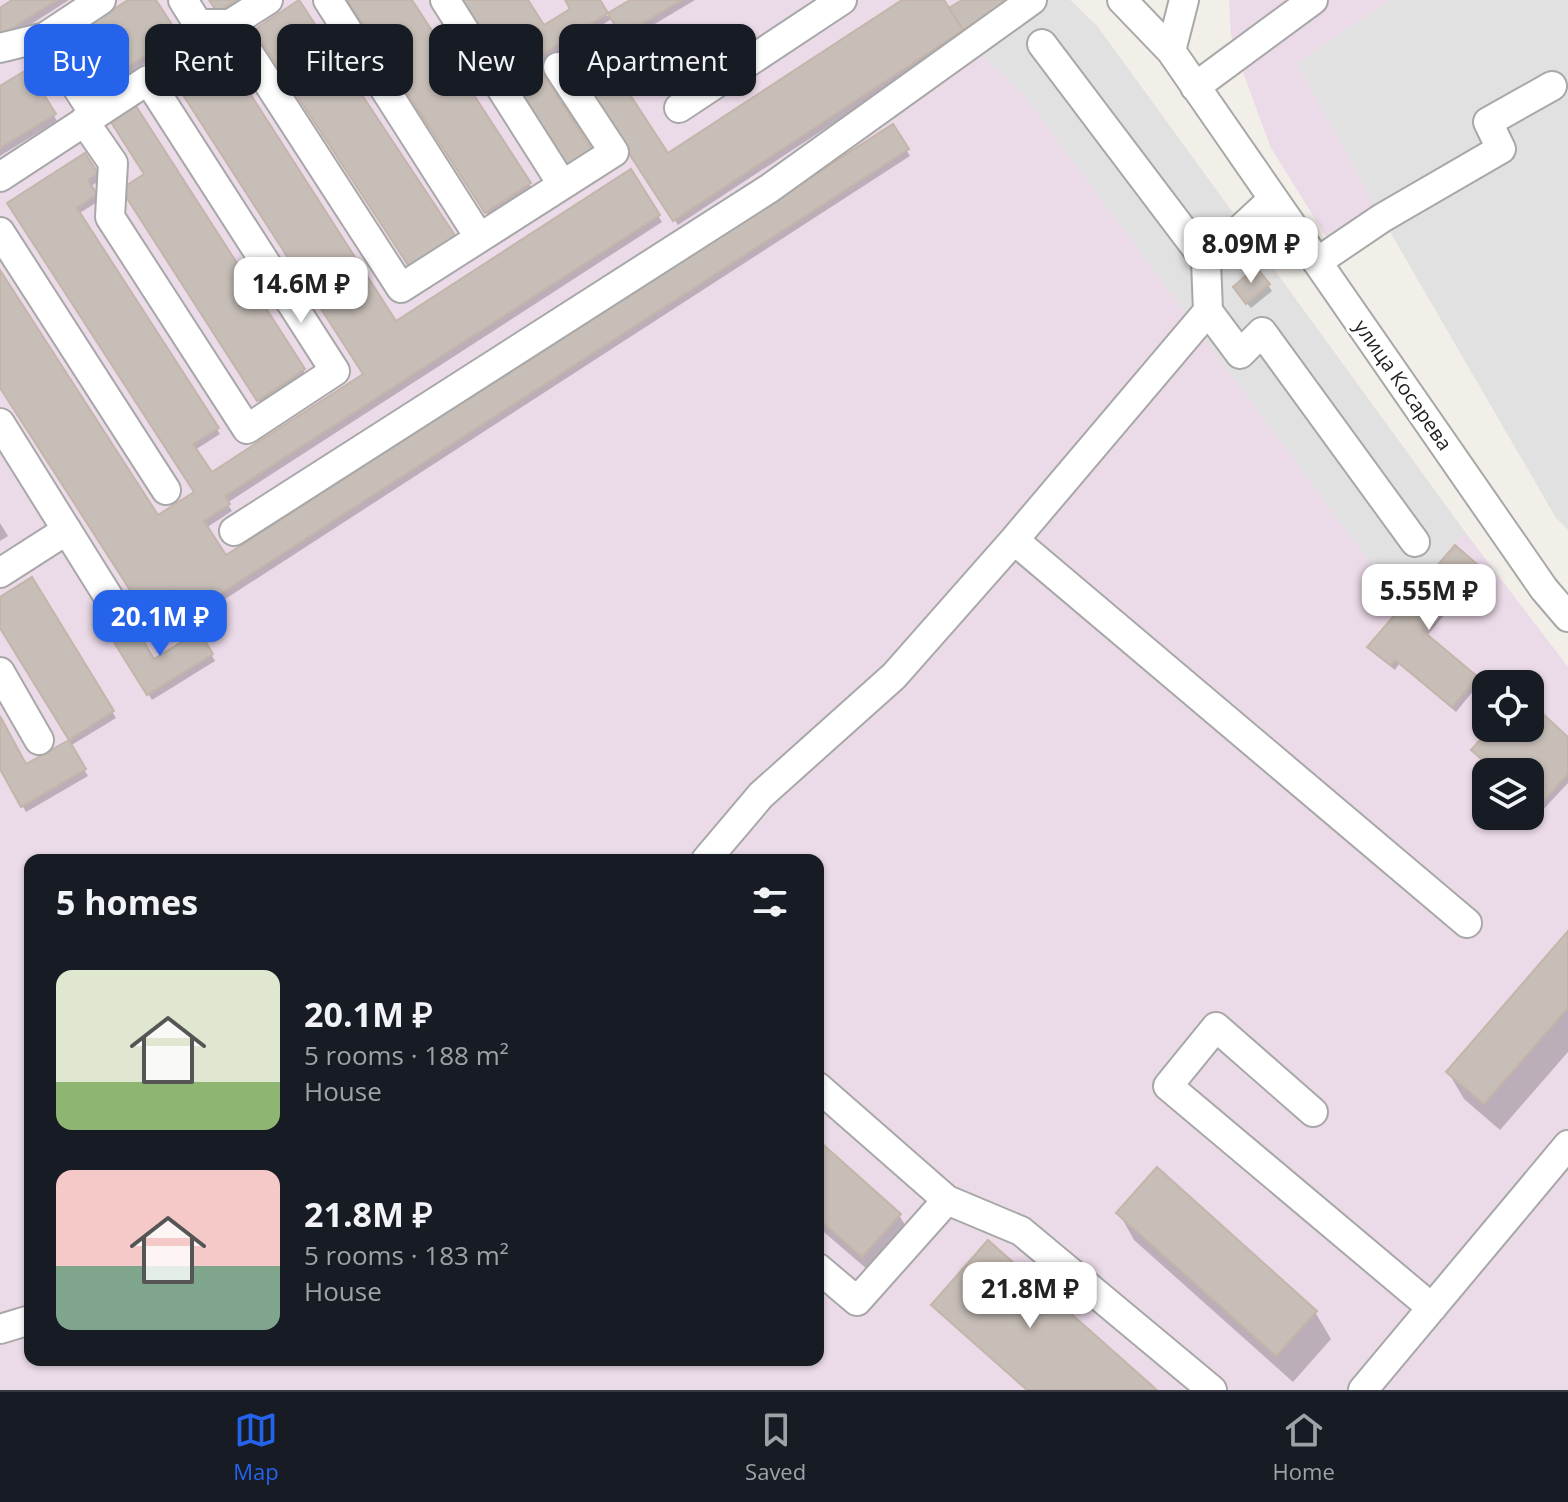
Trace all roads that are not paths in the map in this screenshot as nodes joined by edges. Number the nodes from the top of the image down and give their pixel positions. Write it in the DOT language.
graph roads {
  1 [pos="101,0"];
  2 [pos="183,0"];
  3 [pos="268,0"];
  4 [pos="328,0"];
  5 [pos="445,0"];
  6 [pos="842,0"];
  7 [pos="1032,0"];
  8 [pos="1122,0"];
  9 [pos="1184,0"];
  10 [pos="1313,0"];
  11 [pos="65,24"];
  12 [pos="198,24"];
  13 [pos="230,24"];
  14 [pos="24,42"];
  15 [pos="1042,44"];
  16 [pos="0,48"];
  17 [pos="1171,51"];
  18 [pos="558,67"];
  19 [pos="261,72"];
  20 [pos="1552,86"];
  21 [pos="1195,87"];
  22 [pos="77,96"];
  23 [pos="679,108"];
  24 [pos="89,117"];
  25 [pos="0,177"];
  26 [pos="562,184"];
  27 [pos="1273,199"];
  28 [pos="0,232"];
  29 [pos="479,237"];
  30 [pos="1206,261"];
  31 [pos="1317,262"];
  32 [pos="1208,311"];
  33 [pos="0,423"];
  34 [pos="166,490"];
  35 [pos="67,530"];
  36 [pos="234,531"];
  37 [pos="1014,540"];
  38 [pos="1415,542"];
  39 [pos="0,573"];
  40 [pos="116,609"];
  41 [pos="1568,617"];
  42 [pos="0,672"];
  43 [pos="39,740"];
  44 [pos="711,854"];
  45 [pos="1467,923"];
  46 [pos="824,1092"];
  47 [pos="1313,1112"];
  48 [pos="1568,1145"];
  49 [pos="947,1200"];
  50 [pos="824,1273"];
  51 [pos="1432,1308"];
  52 [pos="24,1322"];
  53 [pos="0,1329"];
  54 [pos="1212,1390"];
  55 [pos="1363,1390"];
  1 -- 11 [label="street"];
  2 -- 12 [label="street"];
  3 -- 13 [label="street"];
  4 -- 29 [label="street"];
  5 -- 26 [label="street"];
  6 -- 23 [label="street"];
  7 -- 36 [label="street"];
  8 -- 17 [label="street, улица Косарева"];
  9 -- 17 [label="street"];
  10 -- 21 [label="street"];
  14 -- 16 [label="street"];
  15 -- 30 [label="street"];
  17 -- 21 [label="street, улица Косарева"];
  18 -- 26 [label="street"];
  19 -- 29 [label="street"];
  20 -- 31 [label="street"];
  21 -- 27 [label="street, улица Косарева"];
  22 -- 24 [label="street"];
  24 -- 24 [label="street"];
  24 -- 25 [label="street"];
  26 -- 29 [label="street"];
  27 -- 30 [label="street"];
  27 -- 31 [label="street, улица Косарева"];
  28 -- 34 [label="street"];
  30 -- 32 [label="street"];
  31 -- 41 [label="street, улица Косарева"];
  32 -- 37 [label="street"];
  32 -- 38 [label="street"];
  33 -- 35 [label="street"];
  35 -- 39 [label="street"];
  35 -- 40 [label="street"];
  37 -- 44 [label="street"];
  37 -- 45 [label="street"];
  42 -- 43 [label="street"];
  46 -- 49 [label="street"];
  47 -- 51 [label="street"];
  48 -- 51 [label="street"];
  49 -- 50 [label="street"];
  49 -- 54 [label="street"];
  51 -- 55 [label="street"];
  52 -- 53 [label="street"];
}
